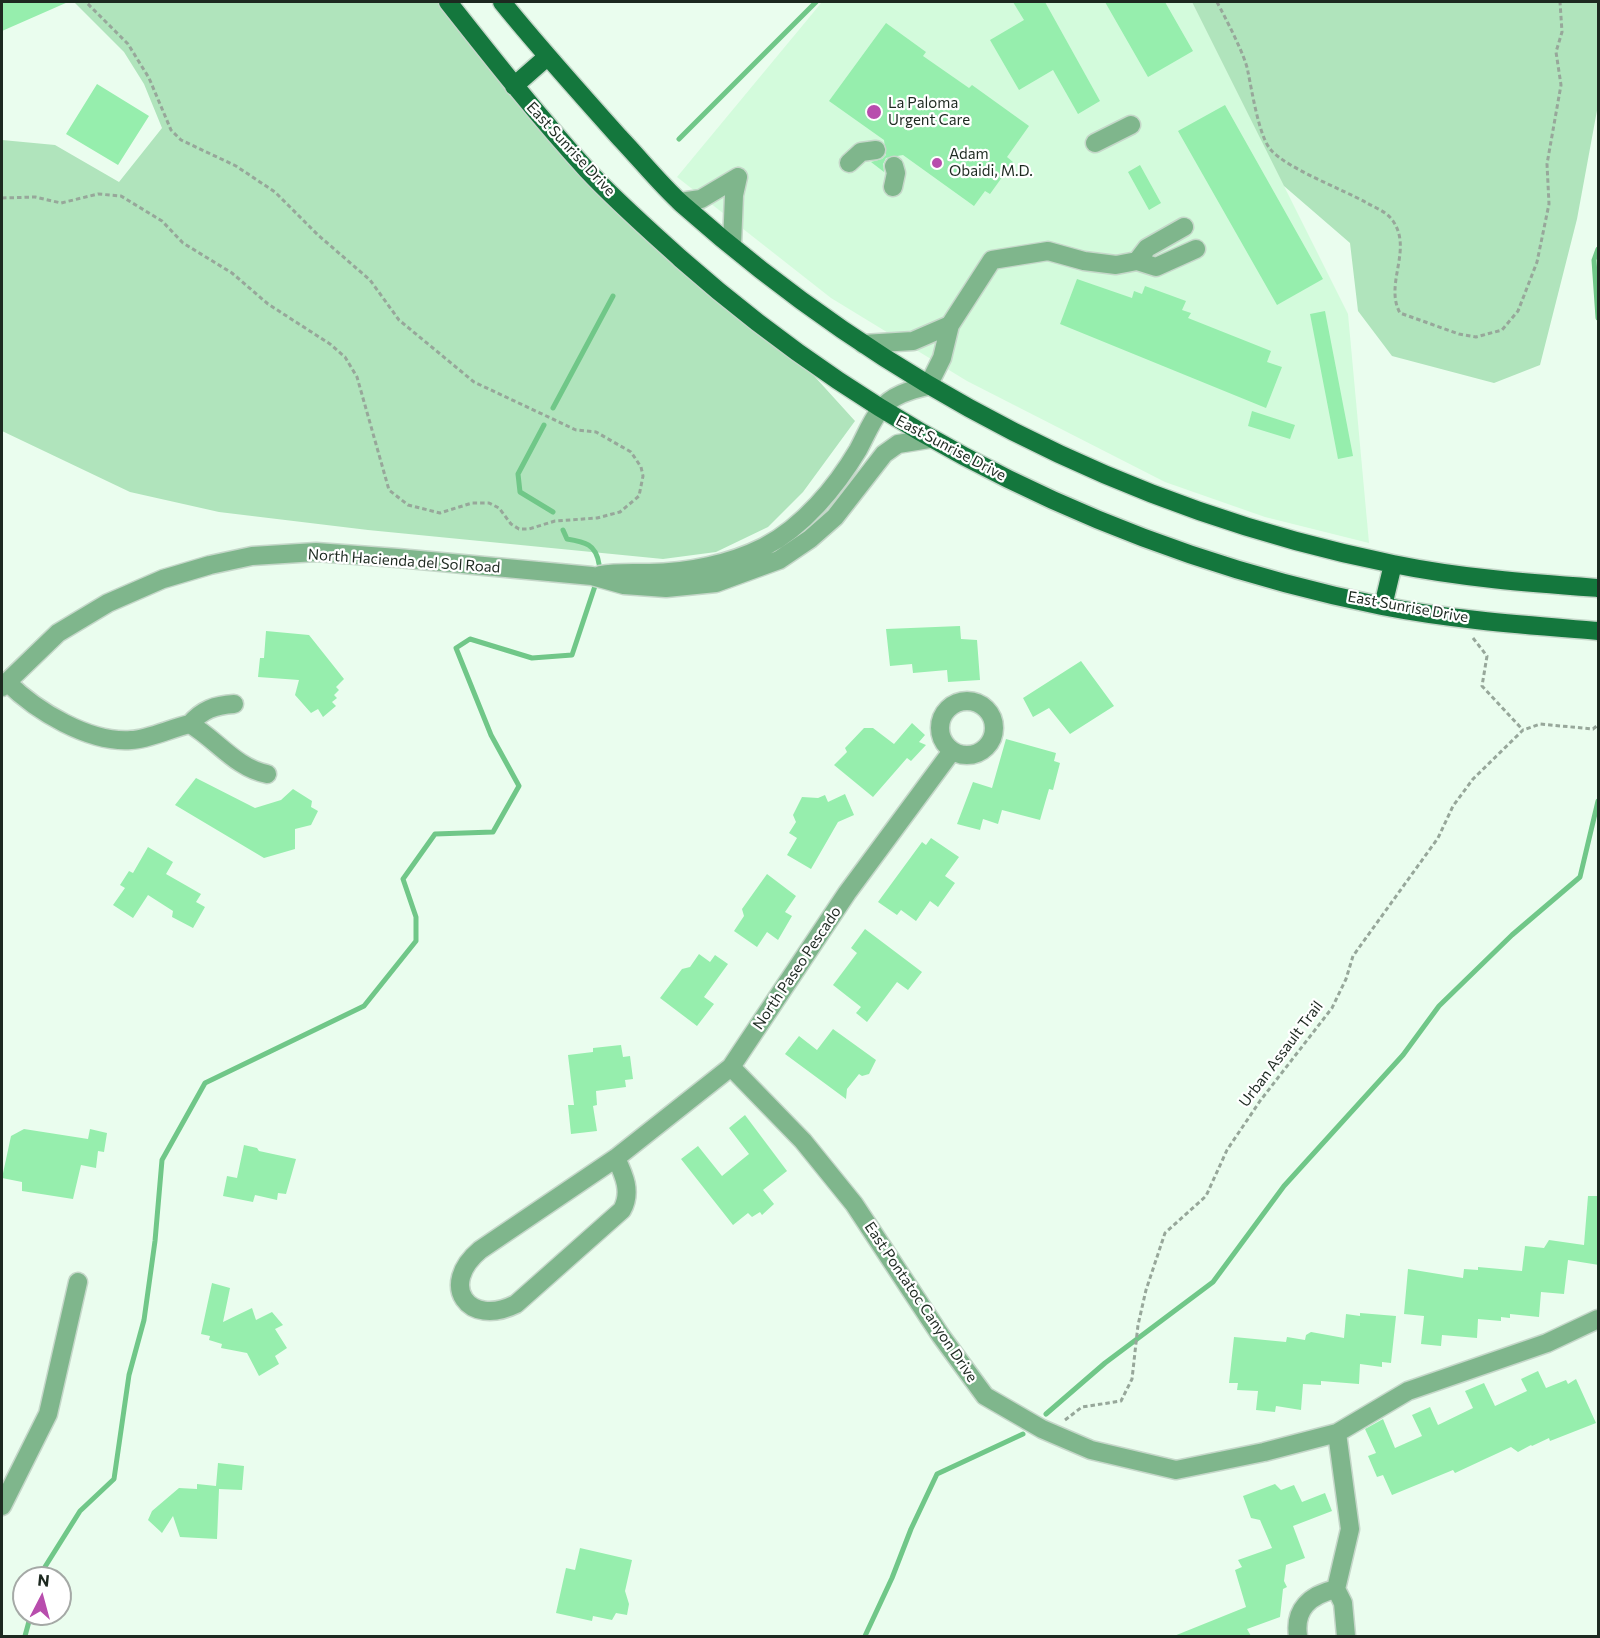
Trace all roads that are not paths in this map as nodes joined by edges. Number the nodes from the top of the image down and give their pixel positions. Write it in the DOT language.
graph roads {
  1 [pos="448,2"];
  2 [pos="502,2"];
  3 [pos="547,57"];
  4 [pos="514,86"];
  5 [pos="1131,125"];
  6 [pos="1095,143"];
  7 [pos="876,150"];
  8 [pos="849,163"];
  9 [pos="894,166"];
  10 [pos="893,187"];
  11 [pos="680,202"];
  12 [pos="1184,227"];
  13 [pos="732,246"];
  14 [pos="1196,249"];
  15 [pos="1137,261"];
  16 [pos="950,325"];
  17 [pos="863,345"];
  18 [pos="928,386"];
  19 [pos="881,410"];
  20 [pos="929,439"];
  21 [pos="1394,564"];
  22 [pos="592,576"];
  23 [pos="1599,588"];
  24 [pos="1383,606"];
  25 [pos="1599,631"];
  26 [pos="4,685"];
  27 [pos="234,704"];
  28 [pos="190,724"];
  29 [pos="952,751"];
  30 [pos="267,774"];
  31 [pos="730,1067"];
  32 [pos="616,1158"];
  33 [pos="78,1282"];
  34 [pos="1599,1319"];
  35 [pos="1337,1433"];
  36 [pos="2,1507"];
  37 [pos="1336,1588"];
  38 [pos="1298,1636"];
  39 [pos="1346,1636"];
  1 -- 4 [label="main road, East Sunrise Drive"];
  2 -- 3 [label="main road"];
  3 -- 4 [label="main road"];
  3 -- 11 [label="main road"];
  4 -- 19 [label="main road, East Sunrise Drive"];
  5 -- 6 [label="street"];
  7 -- 8 [label="street"];
  9 -- 10 [label="street"];
  11 -- 13 [label="main road"];
  11 -- 13 [label="street"];
  12 -- 15 [label="street"];
  13 -- 17 [label="main road"];
  14 -- 15 [label="street"];
  15 -- 16 [label="street"];
  16 -- 17 [label="street"];
  16 -- 18 [label="street"];
  17 -- 18 [label="main road"];
  18 -- 19 [label="street, North Hacienda del Sol Road"];
  18 -- 21 [label="main road"];
  19 -- 20 [label="main road, East Sunrise Drive"];
  19 -- 22 [label="street, North Hacienda del Sol Road"];
  20 -- 22 [label="street, North Hacienda del Sol Road"];
  20 -- 24 [label="main road, East Sunrise Drive"];
  21 -- 23 [label="main road"];
  21 -- 24 [label="main road"];
  22 -- 26 [label="street, North Hacienda del Sol Road"];
  24 -- 25 [label="main road, East Sunrise Drive"];
  26 -- 28 [label="street"];
  27 -- 28 [label="street"];
  28 -- 30 [label="street"];
  29 -- 31 [label="street, North Paseo Pescado"];
  31 -- 32 [label="street, North Paseo Pescado"];
  31 -- 35 [label="street, East Pontatoc Canyon Drive"];
  32 -- 32 [label="street, North Paseo Pescado"];
  33 -- 36 [label="street"];
  34 -- 35 [label="street, East Pontatoc Canyon Drive"];
  35 -- 37 [label="street"];
  37 -- 38 [label="street"];
  37 -- 39 [label="street"];
}
